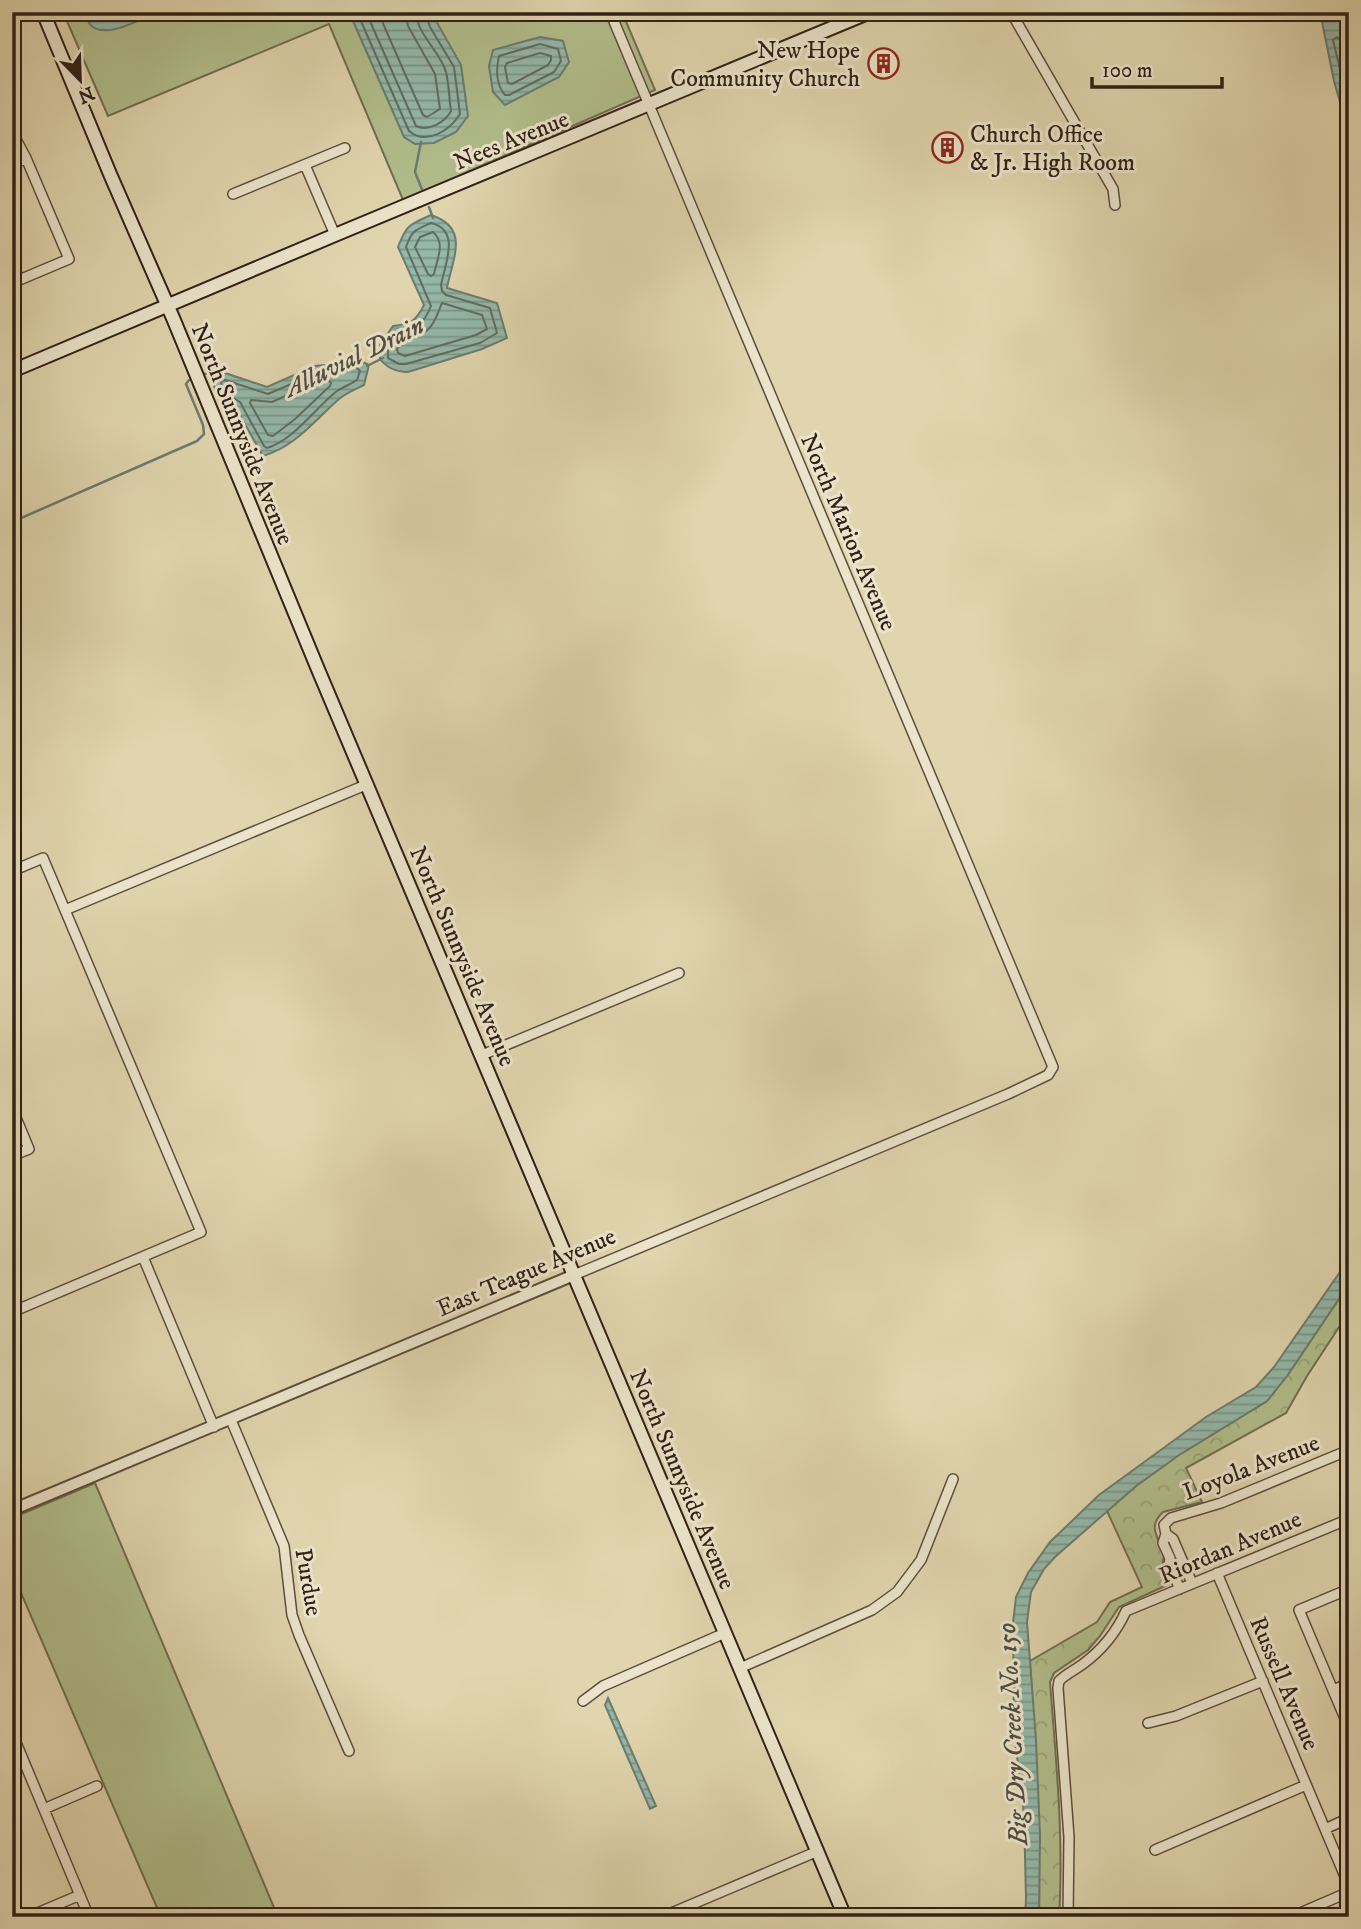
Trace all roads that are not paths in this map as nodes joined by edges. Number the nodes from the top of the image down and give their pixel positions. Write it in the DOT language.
graph roads {
  1 [pos="43,12"];
  2 [pos="610,12"];
  3 [pos="870,12"];
  4 [pos="1011,12"];
  5 [pos="648,106"];
  6 [pos="12,132"];
  7 [pos="345,148"];
  8 [pos="26,158"];
  9 [pos="12,164"];
  10 [pos="305,165"];
  11 [pos="233,194"];
  12 [pos="1115,205"];
  13 [pos="335,234"];
  14 [pos="12,283"];
  15 [pos="167,306"];
  16 [pos="12,371"];
  17 [pos="368,784"];
  18 [pos="12,870"];
  19 [pos="65,910"];
  20 [pos="679,973"];
  21 [pos="482,1055"];
  22 [pos="1053,1067"];
  23 [pos="12,1108"];
  24 [pos="12,1156"];
  25 [pos="143,1257"];
  26 [pos="574,1275"];
  27 [pos="12,1312"];
  28 [pos="231,1420"];
  29 [pos="214,1427"];
  30 [pos="1349,1450"];
  31 [pos="953,1479"];
  32 [pos="12,1510"];
  33 [pos="1349,1519"];
  34 [pos="1174,1556"];
  35 [pos="1217,1573"];
  36 [pos="1192,1583"];
  37 [pos="1180,1589"];
  38 [pos="1349,1589"];
  39 [pos="725,1633"];
  40 [pos="740,1668"];
  41 [pos="1263,1681"];
  42 [pos="1349,1683"];
  43 [pos="1333,1690"];
  44 [pos="583,1701"];
  45 [pos="1148,1723"];
  46 [pos="1349,1728"];
  47 [pos="12,1733"];
  48 [pos="349,1751"];
  49 [pos="1306,1785"];
  50 [pos="97,1786"];
  51 [pos="44,1809"];
  52 [pos="1349,1818"];
  53 [pos="1325,1829"];
  54 [pos="1155,1850"];
  55 [pos="818,1851"];
  56 [pos="1349,1886"];
  57 [pos="1349,1892"];
  58 [pos="80,1895"];
  59 [pos="1294,1916"];
  60 [pos="28,1917"];
  61 [pos="89,1917"];
  62 [pos="662,1917"];
  63 [pos="845,1917"];
  64 [pos="1068,1917"];
  1 -- 15 [label="main road, North Sunnyside Avenue"];
  2 -- 5 [label="street, North Marion Avenue"];
  3 -- 5 [label="main road, Nees Avenue"];
  4 -- 12 [label="street"];
  5 -- 13 [label="main road, Nees Avenue"];
  5 -- 22 [label="street, North Marion Avenue"];
  6 -- 8 [label="street"];
  7 -- 10 [label="street"];
  8 -- 9 [label="street"];
  8 -- 14 [label="street"];
  10 -- 11 [label="street"];
  10 -- 13 [label="street"];
  13 -- 15 [label="main road, Nees Avenue"];
  15 -- 16 [label="main road, Nees Avenue"];
  15 -- 17 [label="main road, North Sunnyside Avenue"];
  17 -- 19 [label="street"];
  17 -- 21 [label="main road, North Sunnyside Avenue"];
  18 -- 19 [label="street"];
  19 -- 25 [label="street"];
  20 -- 21 [label="street"];
  21 -- 26 [label="main road, North Sunnyside Avenue"];
  22 -- 26 [label="street, East Teague Avenue"];
  23 -- 24 [label="street"];
  25 -- 27 [label="street"];
  25 -- 29 [label="street"];
  26 -- 28 [label="street, East Teague Avenue"];
  26 -- 39 [label="main road, North Sunnyside Avenue"];
  28 -- 29 [label="street, East Teague Avenue"];
  28 -- 48 [label="street, Purdue"];
  29 -- 32 [label="street, East Teague Avenue"];
  30 -- 34 [label="street, Loyola Avenue"];
  31 -- 40 [label="street"];
  33 -- 35 [label="street, Riordan Avenue"];
  34 -- 36 [label="street"];
  34 -- 37 [label="street"];
  35 -- 36 [label="street, Riordan Avenue"];
  35 -- 41 [label="street, Russell Avenue"];
  36 -- 37 [label="street, Riordan Avenue"];
  37 -- 64 [label="street, Riordan Avenue"];
  38 -- 43 [label="street"];
  39 -- 40 [label="main road, North Sunnyside Avenue"];
  39 -- 44 [label="street"];
  40 -- 55 [label="main road, North Sunnyside Avenue"];
  41 -- 45 [label="street"];
  41 -- 49 [label="street, Russell Avenue"];
  42 -- 43 [label="street"];
  43 -- 46 [label="street"];
  47 -- 51 [label="street"];
  49 -- 53 [label="street, Russell Avenue"];
  49 -- 54 [label="street"];
  50 -- 51 [label="street"];
  51 -- 58 [label="street"];
  52 -- 53 [label="street"];
  53 -- 56 [label="street, Russell Avenue"];
  55 -- 62 [label="street"];
  55 -- 63 [label="main road, North Sunnyside Avenue"];
  57 -- 59 [label="street"];
  58 -- 60 [label="street"];
  58 -- 61 [label="street"];
}
